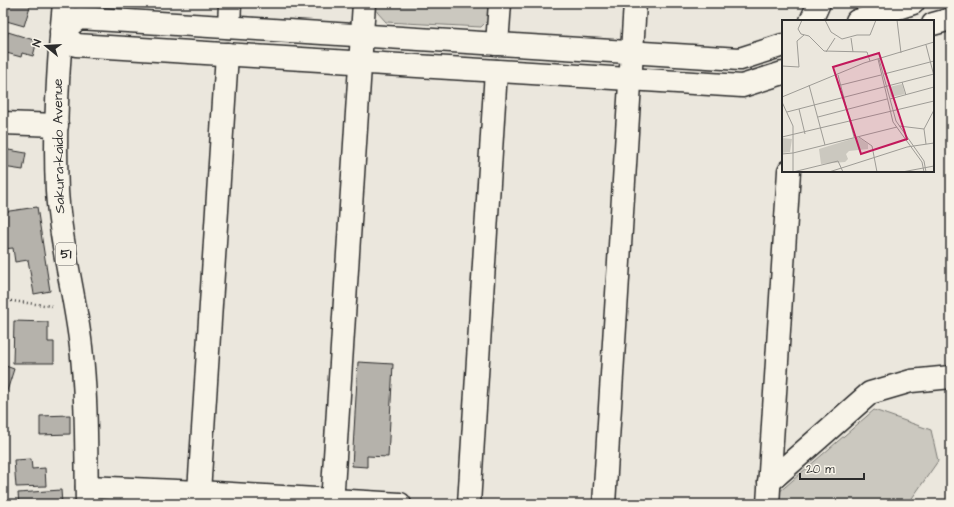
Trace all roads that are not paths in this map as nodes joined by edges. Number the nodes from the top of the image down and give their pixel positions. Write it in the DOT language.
graph roads {
  1 [pos="64,3"];
  2 [pos="230,3"];
  3 [pos="364,3"];
  4 [pos="500,3"];
  5 [pos="635,3"];
  6 [pos="819,3"];
  7 [pos="913,3"];
  8 [pos="951,18"];
  9 [pos="811,20"];
  10 [pos="860,20"];
  11 [pos="934,24"];
  12 [pos="229,27"];
  13 [pos="61,32"];
  14 [pos="362,36"];
  15 [pos="497,44"];
  16 [pos="782,45"];
  17 [pos="632,52"];
  18 [pos="227,54"];
  19 [pos="360,63"];
  20 [pos="496,71"];
  21 [pos="782,73"];
  22 [pos="630,79"];
  23 [pos="3,123"];
  24 [pos="57,126"];
  25 [pos="789,172"];
  26 [pos="951,378"];
  27 [pos="769,482"];
  28 [pos="199,492"];
  29 [pos="87,495"];
  30 [pos="332,502"];
  31 [pos="400,504"];
  32 [pos="469,504"];
  33 [pos="604,504"];
  34 [pos="768,504"];
  1 -- 13 [label="main road, Sakura-kaido Avenue / 51"];
  2 -- 12 [label="main road"];
  3 -- 14 [label="main road"];
  4 -- 15 [label="main road"];
  5 -- 17 [label="main road"];
  6 -- 9 [label="main road"];
  7 -- 10 [label="main road"];
  8 -- 11 [label="main road"];
  12 -- 13 [label="main road"];
  12 -- 14 [label="main road"];
  13 -- 18 [label="main road"];
  13 -- 24 [label="main road, Sakura-kaido Avenue / 51"];
  14 -- 15 [label="main road"];
  14 -- 19 [label="main road"];
  15 -- 17 [label="main road"];
  16 -- 17 [label="main road"];
  17 -- 22 [label="main road"];
  18 -- 19 [label="main road"];
  18 -- 28 [label="main road"];
  19 -- 20 [label="main road"];
  19 -- 30 [label="main road"];
  20 -- 22 [label="main road"];
  20 -- 32 [label="main road"];
  21 -- 22 [label="main road"];
  22 -- 33 [label="main road"];
  23 -- 24 [label="main road"];
  24 -- 29 [label="main road, Sakura-kaido Avenue / 51"];
  25 -- 27 [label="main road"];
  26 -- 27 [label="main road"];
  27 -- 34 [label="main road"];
  28 -- 29 [label="main road"];
  28 -- 30 [label="main road"];
  30 -- 31 [label="main road"];
}
